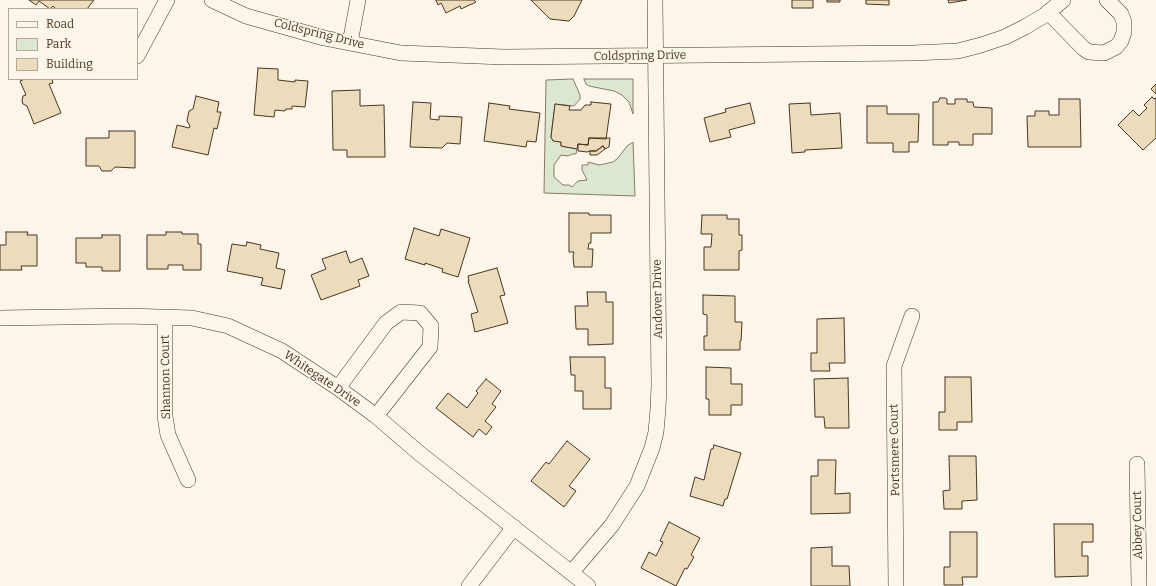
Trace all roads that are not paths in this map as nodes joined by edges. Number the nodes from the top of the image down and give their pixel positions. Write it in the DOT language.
graph roads {
  1 [pos="167,0"];
  2 [pos="212,0"];
  3 [pos="358,0"];
  4 [pos="655,0"];
  5 [pos="1063,0"];
  6 [pos="1107,0"];
  7 [pos="1048,12"];
  8 [pos="350,43"];
  9 [pos="138,54"];
  10 [pos="655,56"];
  11 [pos="912,316"];
  12 [pos="166,317"];
  13 [pos="0,318"];
  14 [pos="338,388"];
  15 [pos="376,416"];
  16 [pos="1137,464"];
  17 [pos="188,480"];
  18 [pos="514,527"];
  19 [pos="572,573"];
  20 [pos="470,586"];
  21 [pos="588,586"];
  22 [pos="896,586"];
  23 [pos="1139,586"];
  1 -- 9 [label="street"];
  2 -- 8 [label="street, Coldspring Drive"];
  3 -- 8 [label="street"];
  4 -- 10 [label="street, Andover Drive"];
  5 -- 7 [label="street, Coldspring Drive"];
  6 -- 7 [label="street"];
  7 -- 10 [label="street, Coldspring Drive"];
  8 -- 10 [label="street, Coldspring Drive"];
  10 -- 19 [label="street, Andover Drive"];
  11 -- 22 [label="street, Portsmere Court"];
  12 -- 13 [label="street, Whitegate Drive"];
  12 -- 14 [label="street, Whitegate Drive"];
  12 -- 17 [label="street, Shannon Court"];
  14 -- 15 [label="street, Whitegate Drive"];
  14 -- 15 [label="street"];
  15 -- 18 [label="street, Whitegate Drive"];
  16 -- 23 [label="street, Abbey Court"];
  18 -- 19 [label="street, Whitegate Drive"];
  18 -- 20 [label="street"];
  19 -- 21 [label="street, Whitegate Drive"];
}
